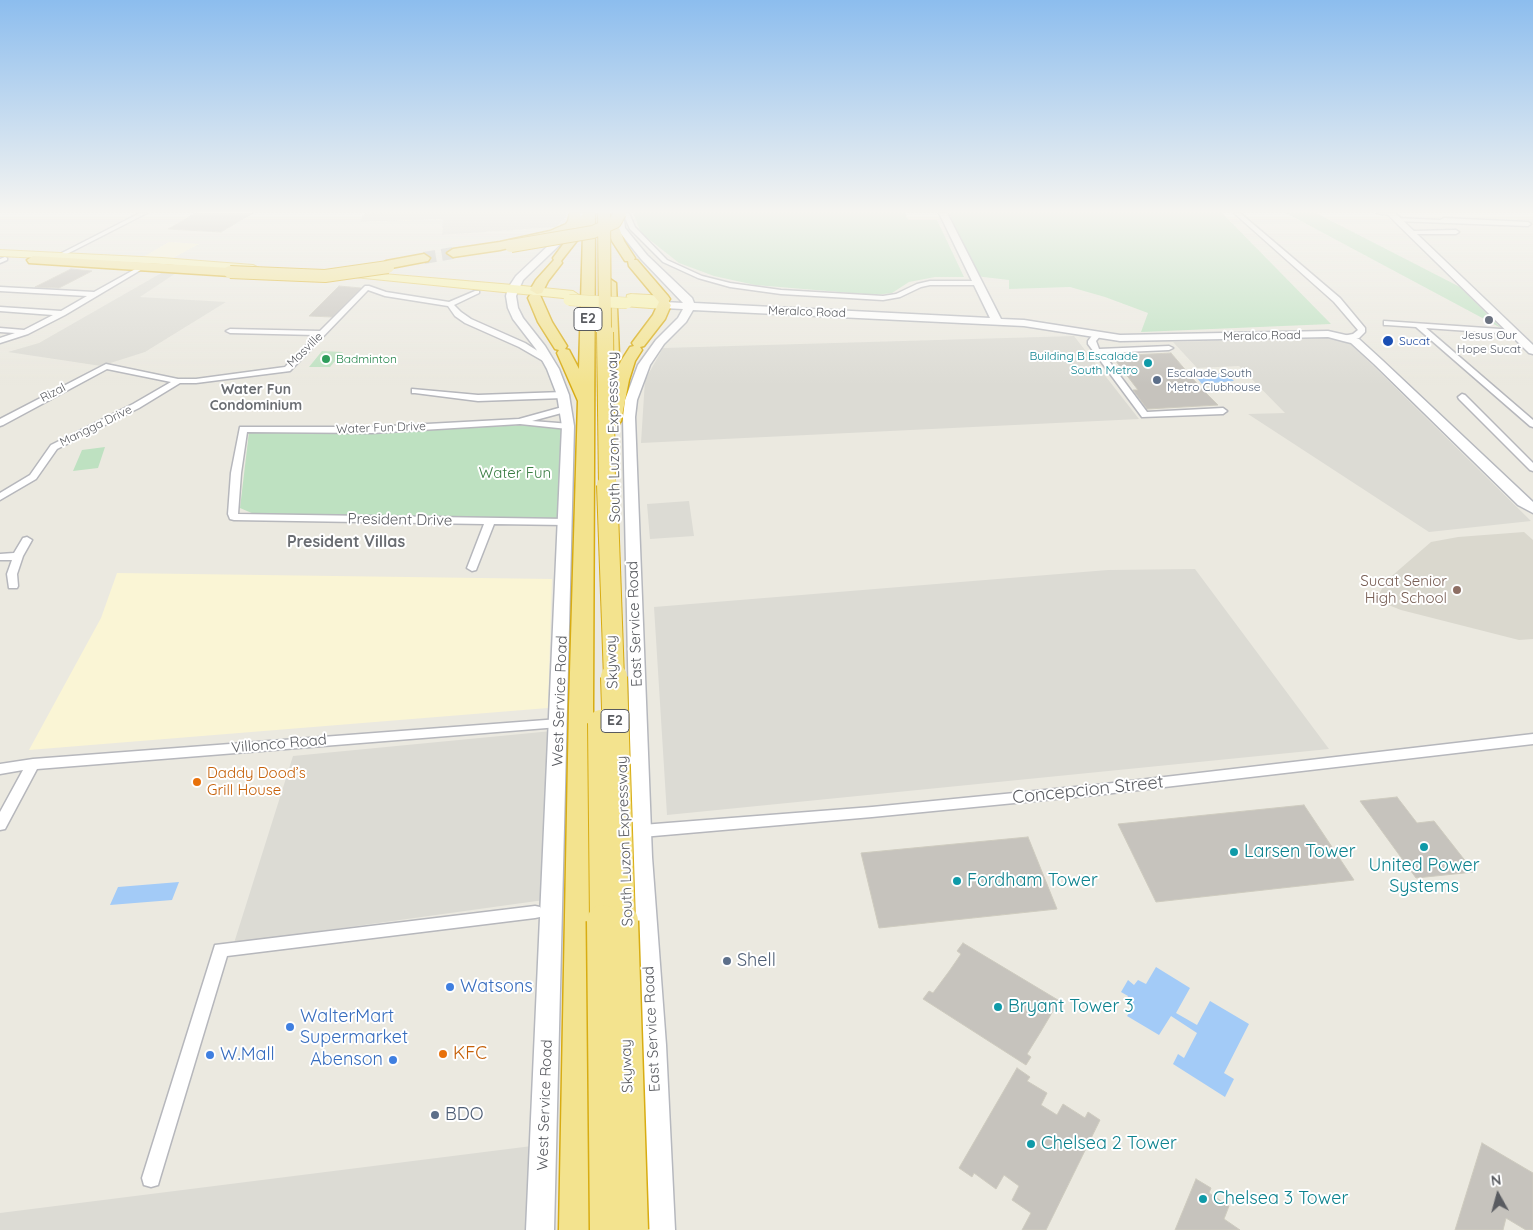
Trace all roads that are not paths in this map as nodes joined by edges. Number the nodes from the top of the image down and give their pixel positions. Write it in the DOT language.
graph roads {
  1 [pos="137,270"];
  2 [pos="173,270"];
  3 [pos="222,270"];
  4 [pos="224,270"];
  5 [pos="269,270"];
  6 [pos="358,270"];
  7 [pos="527,270"];
  8 [pos="550,270"];
  9 [pos="583,270"];
  10 [pos="606,270"];
  11 [pos="609,270"];
  12 [pos="611,270"];
  13 [pos="639,270"];
  14 [pos="657,270"];
  15 [pos="686,270"];
  16 [pos="969,270"];
  17 [pos="970,270"];
  18 [pos="1303,270"];
  19 [pos="1449,270"];
  20 [pos="231,271"];
  21 [pos="976,283"];
  22 [pos="368,285"];
  23 [pos="0,289"];
  24 [pos="482,289"];
  25 [pos="395,290"];
  26 [pos="512,292"];
  27 [pos="94,294"];
  28 [pos="536,294"];
  29 [pos="663,302"];
  30 [pos="688,303"];
  31 [pos="450,304"];
  32 [pos="0,309"];
  33 [pos="62,313"];
  34 [pos="995,321"];
  35 [pos="1387,323"];
  36 [pos="1418,325"];
  37 [pos="0,330"];
  38 [pos="230,331"];
  39 [pos="25,332"];
  40 [pos="1512,332"];
  41 [pos="322,333"];
  42 [pos="1097,335"];
  43 [pos="1346,338"];
  44 [pos="0,341"];
  45 [pos="1169,348"];
  46 [pos="1098,351"];
  47 [pos="1533,351"];
  48 [pos="548,360"];
  49 [pos="106,366"];
  50 [pos="178,381"];
  51 [pos="415,391"];
  52 [pos="1462,398"];
  53 [pos="1223,411"];
  54 [pos="571,414"];
  55 [pos="613,421"];
  56 [pos="519,422"];
  57 [pos="0,423"];
  58 [pos="1533,424"];
  59 [pos="1533,468"];
  60 [pos="0,497"];
  61 [pos="1533,509"];
  62 [pos="234,517"];
  63 [pos="490,521"];
  64 [pos="566,522"];
  65 [pos="27,540"];
  66 [pos="18,556"];
  67 [pos="0,557"];
  68 [pos="472,568"];
  69 [pos="12,586"];
  70 [pos="559,723"];
  71 [pos="1533,739"];
  72 [pos="33,764"];
  73 [pos="0,769"];
  74 [pos="0,825"];
  75 [pos="642,831"];
  76 [pos="535,912"];
  77 [pos="150,1178"];
  78 [pos="540,1230"];
  79 [pos="577,1230"];
  80 [pos="606,1230"];
  81 [pos="632,1230"];
  82 [pos="638,1230"];
  83 [pos="661,1230"];
  1 -- 27 [label="street"];
  2 -- 22 [label="main road"];
  3 -- 20 [label="highway"];
  4 -- 20 [label="highway"];
  5 -- 24 [label="main road"];
  6 -- 20 [label="highway, bridge"];
  7 -- 26 [label="main road"];
  8 -- 28 [label="highway"];
  9 -- 54 [label="highway, South Luzon Expressway / E2"];
  10 -- 80 [label="highway, Skyway / E2, bridge"];
  11 -- 81 [label="highway, Skyway / E2, bridge"];
  12 -- 55 [label="highway, South Luzon Expressway / E2"];
  13 -- 29 [label="highway"];
  14 -- 30 [label="main road"];
  15 -- 21 [label="street"];
  16 -- 21 [label="main road"];
  17 -- 21 [label="main road"];
  18 -- 43 [label="street"];
  19 -- 40 [label="main road"];
  21 -- 34 [label="main road"];
  22 -- 25 [label="main road"];
  22 -- 41 [label="street, Masville"];
  23 -- 27 [label="street"];
  24 -- 25 [label="main road"];
  24 -- 26 [label="main road"];
  24 -- 31 [label="street"];
  25 -- 31 [label="street"];
  26 -- 28 [label="main road"];
  26 -- 48 [label="main road, West Service Road"];
  27 -- 33 [label="street"];
  28 -- 29 [label="main road, bridge"];
  28 -- 54 [label="highway"];
  29 -- 30 [label="main road, Meralco Road"];
  29 -- 55 [label="highway"];
  30 -- 34 [label="main road, Meralco Road"];
  30 -- 75 [label="main road, East Service Road"];
  31 -- 48 [label="street"];
  32 -- 33 [label="street"];
  33 -- 39 [label="street"];
  34 -- 42 [label="main road, Meralco Road"];
  35 -- 36 [label="street"];
  36 -- 40 [label="street"];
  36 -- 58 [label="street"];
  37 -- 39 [label="street"];
  38 -- 41 [label="street"];
  39 -- 44 [label="street"];
  40 -- 47 [label="main road"];
  41 -- 50 [label="street, Masville"];
  42 -- 43 [label="main road, Meralco Road"];
  42 -- 46 [label="street"];
  43 -- 61 [label="main road, Meralco Road"];
  45 -- 46 [label="street"];
  46 -- 53 [label="street"];
  48 -- 54 [label="main road, West Service Road"];
  49 -- 50 [label="street, Masville"];
  49 -- 57 [label="street, Rizal"];
  50 -- 60 [label="street, Mangga Drive"];
  51 -- 54 [label="street"];
  52 -- 59 [label="street"];
  54 -- 56 [label="street, Water Fun Drive"];
  54 -- 56 [label="street, Water Fun Drive"];
  54 -- 64 [label="main road, West Service Road"];
  54 -- 79 [label="highway, South Luzon Expressway / E2"];
  55 -- 82 [label="highway, South Luzon Expressway / E2"];
  56 -- 62 [label="street, Water Fun Drive"];
  62 -- 63 [label="street, President Drive"];
  63 -- 64 [label="street, President Drive"];
  63 -- 68 [label="street"];
  64 -- 70 [label="main road, West Service Road"];
  65 -- 66 [label="street"];
  66 -- 67 [label="street"];
  66 -- 69 [label="street"];
  70 -- 72 [label="street, Villonco Road"];
  70 -- 78 [label="main road, West Service Road"];
  71 -- 75 [label="street, Concepcion Street"];
  72 -- 73 [label="street, Villonco Road"];
  72 -- 74 [label="street"];
  75 -- 83 [label="main road, East Service Road"];
  76 -- 77 [label="street"];
}
